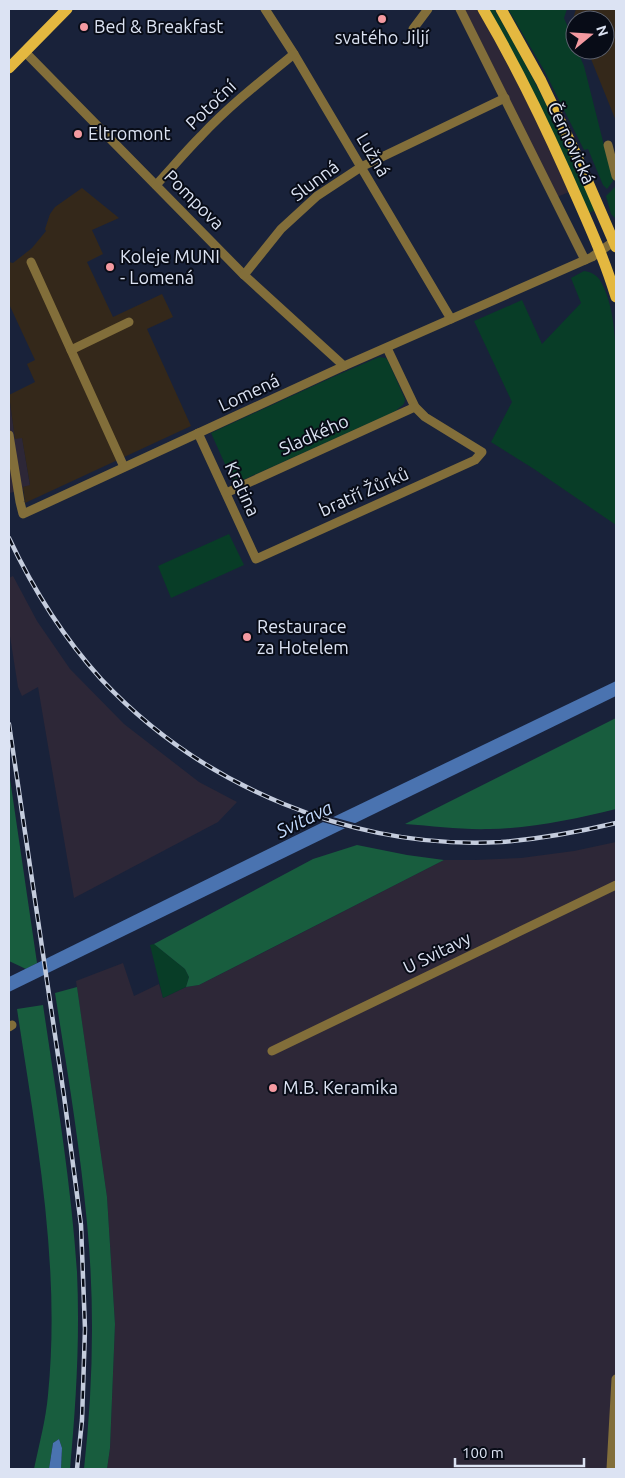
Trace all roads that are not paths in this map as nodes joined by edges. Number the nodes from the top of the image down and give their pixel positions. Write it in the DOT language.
graph roads {
  1 [pos="67,9"];
  2 [pos="265,9"];
  3 [pos="428,9"];
  4 [pos="460,9"];
  5 [pos="483,9"];
  6 [pos="501,9"];
  7 [pos="413,29"];
  8 [pos="25,52"];
  9 [pos="294,54"];
  10 [pos="9,68"];
  11 [pos="505,98"];
  12 [pos="608,145"];
  13 [pos="361,167"];
  14 [pos="616,176"];
  15 [pos="156,185"];
  16 [pos="616,243"];
  17 [pos="602,250"];
  18 [pos="585,260"];
  19 [pos="32,262"];
  20 [pos="244,275"];
  21 [pos="616,297"];
  22 [pos="451,319"];
  23 [pos="129,322"];
  24 [pos="387,348"];
  25 [pos="71,350"];
  26 [pos="344,366"];
  27 [pos="415,407"];
  28 [pos="198,433"];
  29 [pos="9,435"];
  30 [pos="124,468"];
  31 [pos="226,493"];
  32 [pos="256,559"];
  33 [pos="616,885"];
  34 [pos="272,1051"];
  35 [pos="616,1379"];
  36 [pos="611,1469"];
  1 -- 8 [label="main road"];
  2 -- 9 [label="street, Lužná"];
  3 -- 7 [label="street"];
  4 -- 11 [label="street"];
  5 -- 17 [label="main road, Černovická"];
  6 -- 16 [label="main road, Černovická"];
  8 -- 10 [label="main road"];
  8 -- 15 [label="street, Pompova"];
  9 -- 13 [label="street, Lužná"];
  9 -- 15 [label="street, Potoční"];
  11 -- 13 [label="street, Slunná"];
  11 -- 18 [label="street"];
  12 -- 14 [label="street"];
  13 -- 20 [label="street, Slunná"];
  13 -- 22 [label="street, Lužná"];
  15 -- 20 [label="street, Pompova"];
  16 -- 17 [label="street, Lomená"];
  17 -- 18 [label="street, Lomená"];
  17 -- 21 [label="main road, Černovická"];
  18 -- 22 [label="street, Lomená"];
  19 -- 25 [label="street"];
  20 -- 26 [label="street, Pompova"];
  22 -- 24 [label="street, Lomená"];
  23 -- 25 [label="street"];
  24 -- 26 [label="street, Lomená"];
  24 -- 27 [label="street"];
  25 -- 30 [label="street"];
  26 -- 28 [label="street, Lomená"];
  27 -- 31 [label="street, Sladkého"];
  27 -- 32 [label="street, bratří Žůrků"];
  28 -- 30 [label="street, Lomená"];
  28 -- 31 [label="street, Kratina"];
  29 -- 30 [label="street, Lomená"];
  31 -- 32 [label="street, Kratina"];
  33 -- 34 [label="street, U Svitavy"];
  35 -- 36 [label="street"];
}
